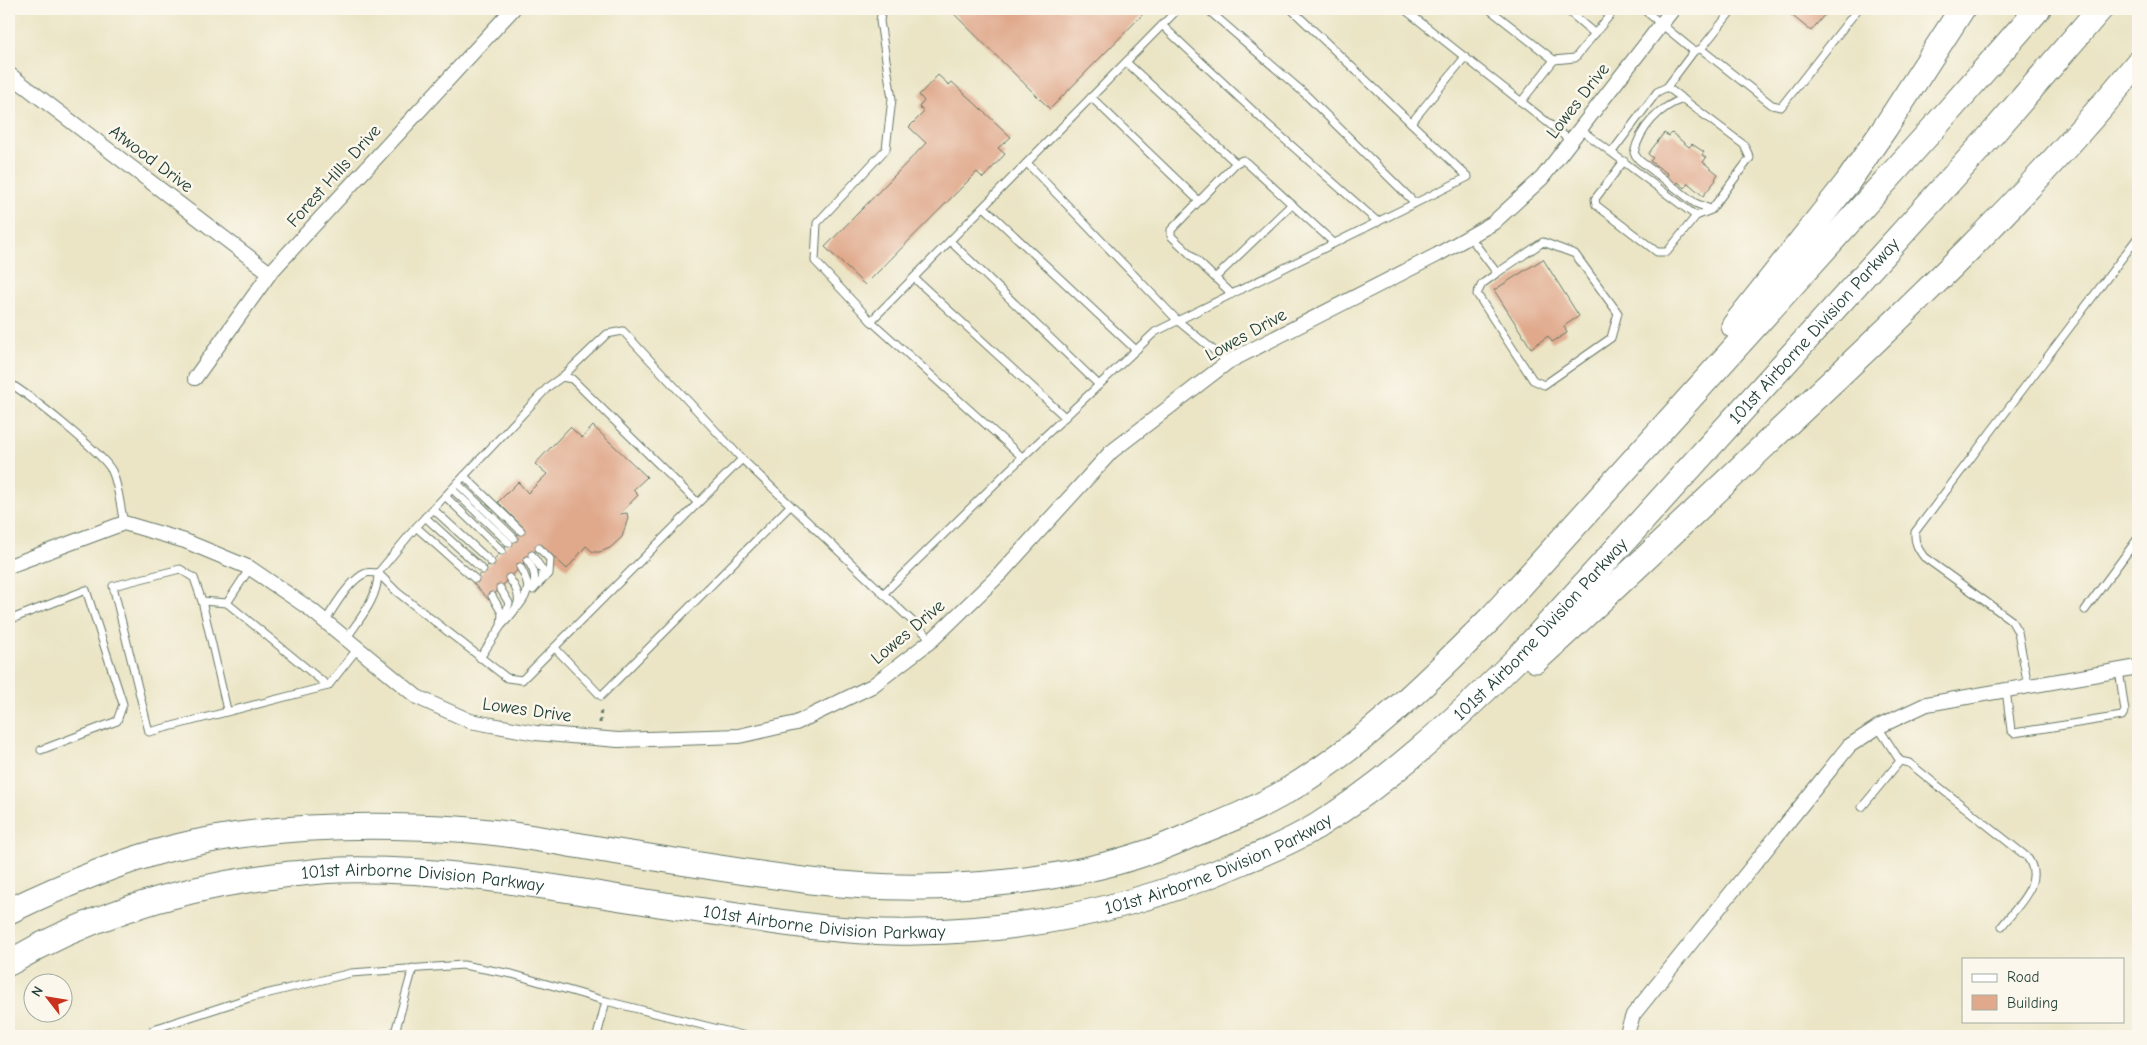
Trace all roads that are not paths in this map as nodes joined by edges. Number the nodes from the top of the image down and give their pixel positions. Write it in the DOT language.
graph roads {
  1 [pos="513,9"];
  2 [pos="882,9"];
  3 [pos="1178,9"];
  4 [pos="1208,9"];
  5 [pos="1291,9"];
  6 [pos="1404,9"];
  7 [pos="1489,9"];
  8 [pos="1566,9"];
  9 [pos="1615,9"];
  10 [pos="1643,9"];
  11 [pos="1673,9"];
  12 [pos="1733,9"];
  13 [pos="1858,9"];
  14 [pos="1962,9"];
  15 [pos="2038,9"];
  16 [pos="2100,9"];
  17 [pos="1661,24"];
  18 [pos="1162,25"];
  19 [pos="1595,34"];
  20 [pos="1698,50"];
  21 [pos="1465,57"];
  22 [pos="1554,60"];
  23 [pos="1126,62"];
  24 [pos="2138,63"];
  25 [pos="2138,70"];
  26 [pos="9,74"];
  27 [pos="1667,87"];
  28 [pos="2118,88"];
  29 [pos="1091,97"];
  30 [pos="1683,99"];
  31 [pos="1521,102"];
  32 [pos="1411,123"];
  33 [pos="1580,129"];
  34 [pos="1571,141"];
  35 [pos="1612,152"];
  36 [pos="1624,162"];
  37 [pos="1027,163"];
  38 [pos="1236,163"];
  39 [pos="1199,201"];
  40 [pos="1415,203"];
  41 [pos="1292,204"];
  42 [pos="984,207"];
  43 [pos="1711,210"];
  44 [pos="1696,216"];
  45 [pos="1378,222"];
  46 [pos="1470,237"];
  47 [pos="2138,237"];
  48 [pos="950,241"];
  49 [pos="1334,243"];
  50 [pos="270,273"];
  51 [pos="1498,273"];
  52 [pos="914,278"];
  53 [pos="1215,278"];
  54 [pos="1232,294"];
  55 [pos="1178,320"];
  56 [pos="871,321"];
  57 [pos="1136,350"];
  58 [pos="1228,362"];
  59 [pos="562,377"];
  60 [pos="195,378"];
  61 [pos="9,383"];
  62 [pos="1099,385"];
  63 [pos="1065,417"];
  64 [pos="1022,457"];
  65 [pos="742,459"];
  66 [pos="464,476"];
  67 [pos="457,483"];
  68 [pos="452,489"];
  69 [pos="445,496"];
  70 [pos="698,503"];
  71 [pos="790,506"];
  72 [pos="433,509"];
  73 [pos="425,517"];
  74 [pos="124,523"];
  75 [pos="416,527"];
  76 [pos="521,531"];
  77 [pos="2138,538"];
  78 [pos="539,548"];
  79 [pos="502,551"];
  80 [pos="1549,552"];
  81 [pos="492,562"];
  82 [pos="9,566"];
  83 [pos="520,567"];
  84 [pos="250,568"];
  85 [pos="483,570"];
  86 [pos="378,573"];
  87 [pos="510,578"];
  88 [pos="475,579"];
  89 [pos="542,580"];
  90 [pos="500,588"];
  91 [pos="533,590"];
  92 [pos="883,594"];
  93 [pos="492,596"];
  94 [pos="527,597"];
  95 [pos="202,601"];
  96 [pos="227,603"];
  97 [pos="2085,610"];
  98 [pos="513,613"];
  99 [pos="9,620"];
  100 [pos="325,622"];
  101 [pos="501,626"];
  102 [pos="346,639"];
  103 [pos="932,640"];
  104 [pos="358,648"];
  105 [pos="556,648"];
  106 [pos="480,658"];
  107 [pos="2138,667"];
  108 [pos="2120,670"];
  109 [pos="328,686"];
  110 [pos="2028,686"];
  111 [pos="2006,690"];
  112 [pos="227,710"];
  113 [pos="1454,721"];
  114 [pos="1878,727"];
  115 [pos="41,750"];
  116 [pos="1900,761"];
  117 [pos="1862,807"];
  118 [pos="9,911"];
  119 [pos="2002,926"];
  120 [pos="9,963"];
  121 [pos="413,968"];
  122 [pos="606,1002"];
  123 [pos="157,1028"];
  124 [pos="144,1036"];
  125 [pos="161,1036"];
  126 [pos="394,1036"];
  127 [pos="597,1036"];
  128 [pos="746,1036"];
  129 [pos="1626,1036"];
  1 -- 50 [label="street, Forest Hills Drive"];
  2 -- 56 [label="lane"];
  3 -- 18 [label="lane"];
  4 -- 40 [label="lane"];
  5 -- 32 [label="lane"];
  6 -- 21 [label="lane"];
  7 -- 22 [label="lane"];
  8 -- 19 [label="lane"];
  9 -- 19 [label="lane"];
  10 -- 17 [label="lane"];
  11 -- 17 [label="street, Lowes Drive"];
  12 -- 20 [label="lane"];
  13 -- 20 [label="lane"];
  14 -- 80 [label="highway"];
  15 -- 80 [label="highway, 101st Airborne Division Parkway"];
  16 -- 113 [label="highway, 101st Airborne Division Parkway"];
  17 -- 20 [label="lane"];
  17 -- 33 [label="street, Lowes Drive"];
  18 -- 23 [label="lane"];
  18 -- 45 [label="lane"];
  19 -- 22 [label="lane"];
  20 -- 27 [label="lane"];
  21 -- 31 [label="lane"];
  21 -- 32 [label="lane"];
  22 -- 31 [label="lane"];
  23 -- 29 [label="lane"];
  23 -- 38 [label="lane"];
  24 -- 28 [label="highway"];
  25 -- 28 [label="highway"];
  26 -- 50 [label="street, Atwood Drive"];
  27 -- 30 [label="lane"];
  27 -- 35 [label="lane"];
  28 -- 113 [label="highway"];
  29 -- 37 [label="lane"];
  29 -- 39 [label="lane"];
  30 -- 43 [label="lane"];
  30 -- 43 [label="lane"];
  31 -- 34 [label="lane"];
  32 -- 40 [label="lane"];
  33 -- 34 [label="street, Lowes Drive"];
  33 -- 35 [label="lane"];
  34 -- 46 [label="street, Lowes Drive"];
  35 -- 36 [label="lane"];
  36 -- 44 [label="lane"];
  36 -- 44 [label="lane"];
  37 -- 42 [label="lane"];
  37 -- 55 [label="lane"];
  38 -- 39 [label="lane"];
  38 -- 41 [label="lane"];
  39 -- 53 [label="lane"];
  40 -- 45 [label="lane"];
  41 -- 49 [label="lane"];
  41 -- 53 [label="lane"];
  42 -- 48 [label="lane"];
  42 -- 57 [label="lane"];
  43 -- 44 [label="lane"];
  45 -- 49 [label="lane"];
  46 -- 51 [label="lane"];
  46 -- 58 [label="street, Lowes Drive"];
  47 -- 110 [label="lane"];
  48 -- 52 [label="lane"];
  48 -- 62 [label="lane"];
  49 -- 54 [label="lane"];
  50 -- 60 [label="street, Forest Hills Drive"];
  51 -- 51 [label="lane"];
  52 -- 56 [label="lane"];
  52 -- 63 [label="lane"];
  53 -- 54 [label="lane"];
  54 -- 55 [label="lane"];
  55 -- 57 [label="lane"];
  55 -- 58 [label="lane"];
  56 -- 64 [label="lane"];
  57 -- 62 [label="lane"];
  58 -- 103 [label="street, Lowes Drive"];
  59 -- 65 [label="lane"];
  59 -- 66 [label="lane"];
  59 -- 70 [label="lane"];
  61 -- 74 [label="lane"];
  62 -- 63 [label="lane"];
  63 -- 64 [label="lane"];
  64 -- 92 [label="lane"];
  65 -- 70 [label="lane"];
  65 -- 71 [label="lane"];
  66 -- 67 [label="lane"];
  66 -- 76 [label="lane"];
  67 -- 68 [label="lane"];
  67 -- 68 [label="lane"];
  68 -- 69 [label="lane"];
  69 -- 72 [label="lane"];
  69 -- 79 [label="lane"];
  70 -- 105 [label="lane"];
  71 -- 92 [label="lane"];
  71 -- 105 [label="lane"];
  72 -- 73 [label="lane"];
  72 -- 81 [label="lane"];
  73 -- 75 [label="lane"];
  73 -- 85 [label="lane"];
  74 -- 82 [label="street"];
  74 -- 84 [label="street, Lowes Drive"];
  75 -- 86 [label="lane"];
  75 -- 88 [label="lane"];
  77 -- 97 [label="lane"];
  78 -- 89 [label="lane"];
  80 -- 118 [label="highway, 101st Airborne Division Parkway"];
  83 -- 94 [label="lane"];
  84 -- 96 [label="lane"];
  84 -- 100 [label="street, Lowes Drive"];
  86 -- 100 [label="lane"];
  86 -- 102 [label="lane"];
  86 -- 106 [label="lane"];
  87 -- 98 [label="lane"];
  89 -- 91 [label="lane"];
  89 -- 91 [label="lane"];
  90 -- 101 [label="lane"];
  91 -- 94 [label="lane"];
  92 -- 103 [label="lane"];
  93 -- 101 [label="lane"];
  94 -- 98 [label="lane"];
  95 -- 96 [label="lane"];
  95 -- 112 [label="lane"];
  95 -- 112 [label="lane"];
  96 -- 109 [label="lane"];
  98 -- 101 [label="lane"];
  99 -- 115 [label="lane"];
  100 -- 102 [label="street, Lowes Drive"];
  101 -- 106 [label="lane"];
  102 -- 104 [label="street, Lowes Drive"];
  103 -- 104 [label="street, Lowes Drive"];
  104 -- 109 [label="lane"];
  105 -- 106 [label="lane"];
  107 -- 108 [label="street"];
  108 -- 110 [label="street"];
  108 -- 111 [label="lane"];
  109 -- 112 [label="lane"];
  110 -- 111 [label="street"];
  111 -- 114 [label="street"];
  113 -- 120 [label="highway, 101st Airborne Division Parkway"];
  114 -- 116 [label="lane"];
  114 -- 129 [label="street"];
  116 -- 117 [label="lane"];
  116 -- 119 [label="lane"];
  121 -- 122 [label="lane"];
  121 -- 123 [label="lane"];
  121 -- 126 [label="lane"];
  122 -- 127 [label="lane"];
  122 -- 128 [label="lane"];
  123 -- 124 [label="lane"];
  123 -- 125 [label="lane"];
}
